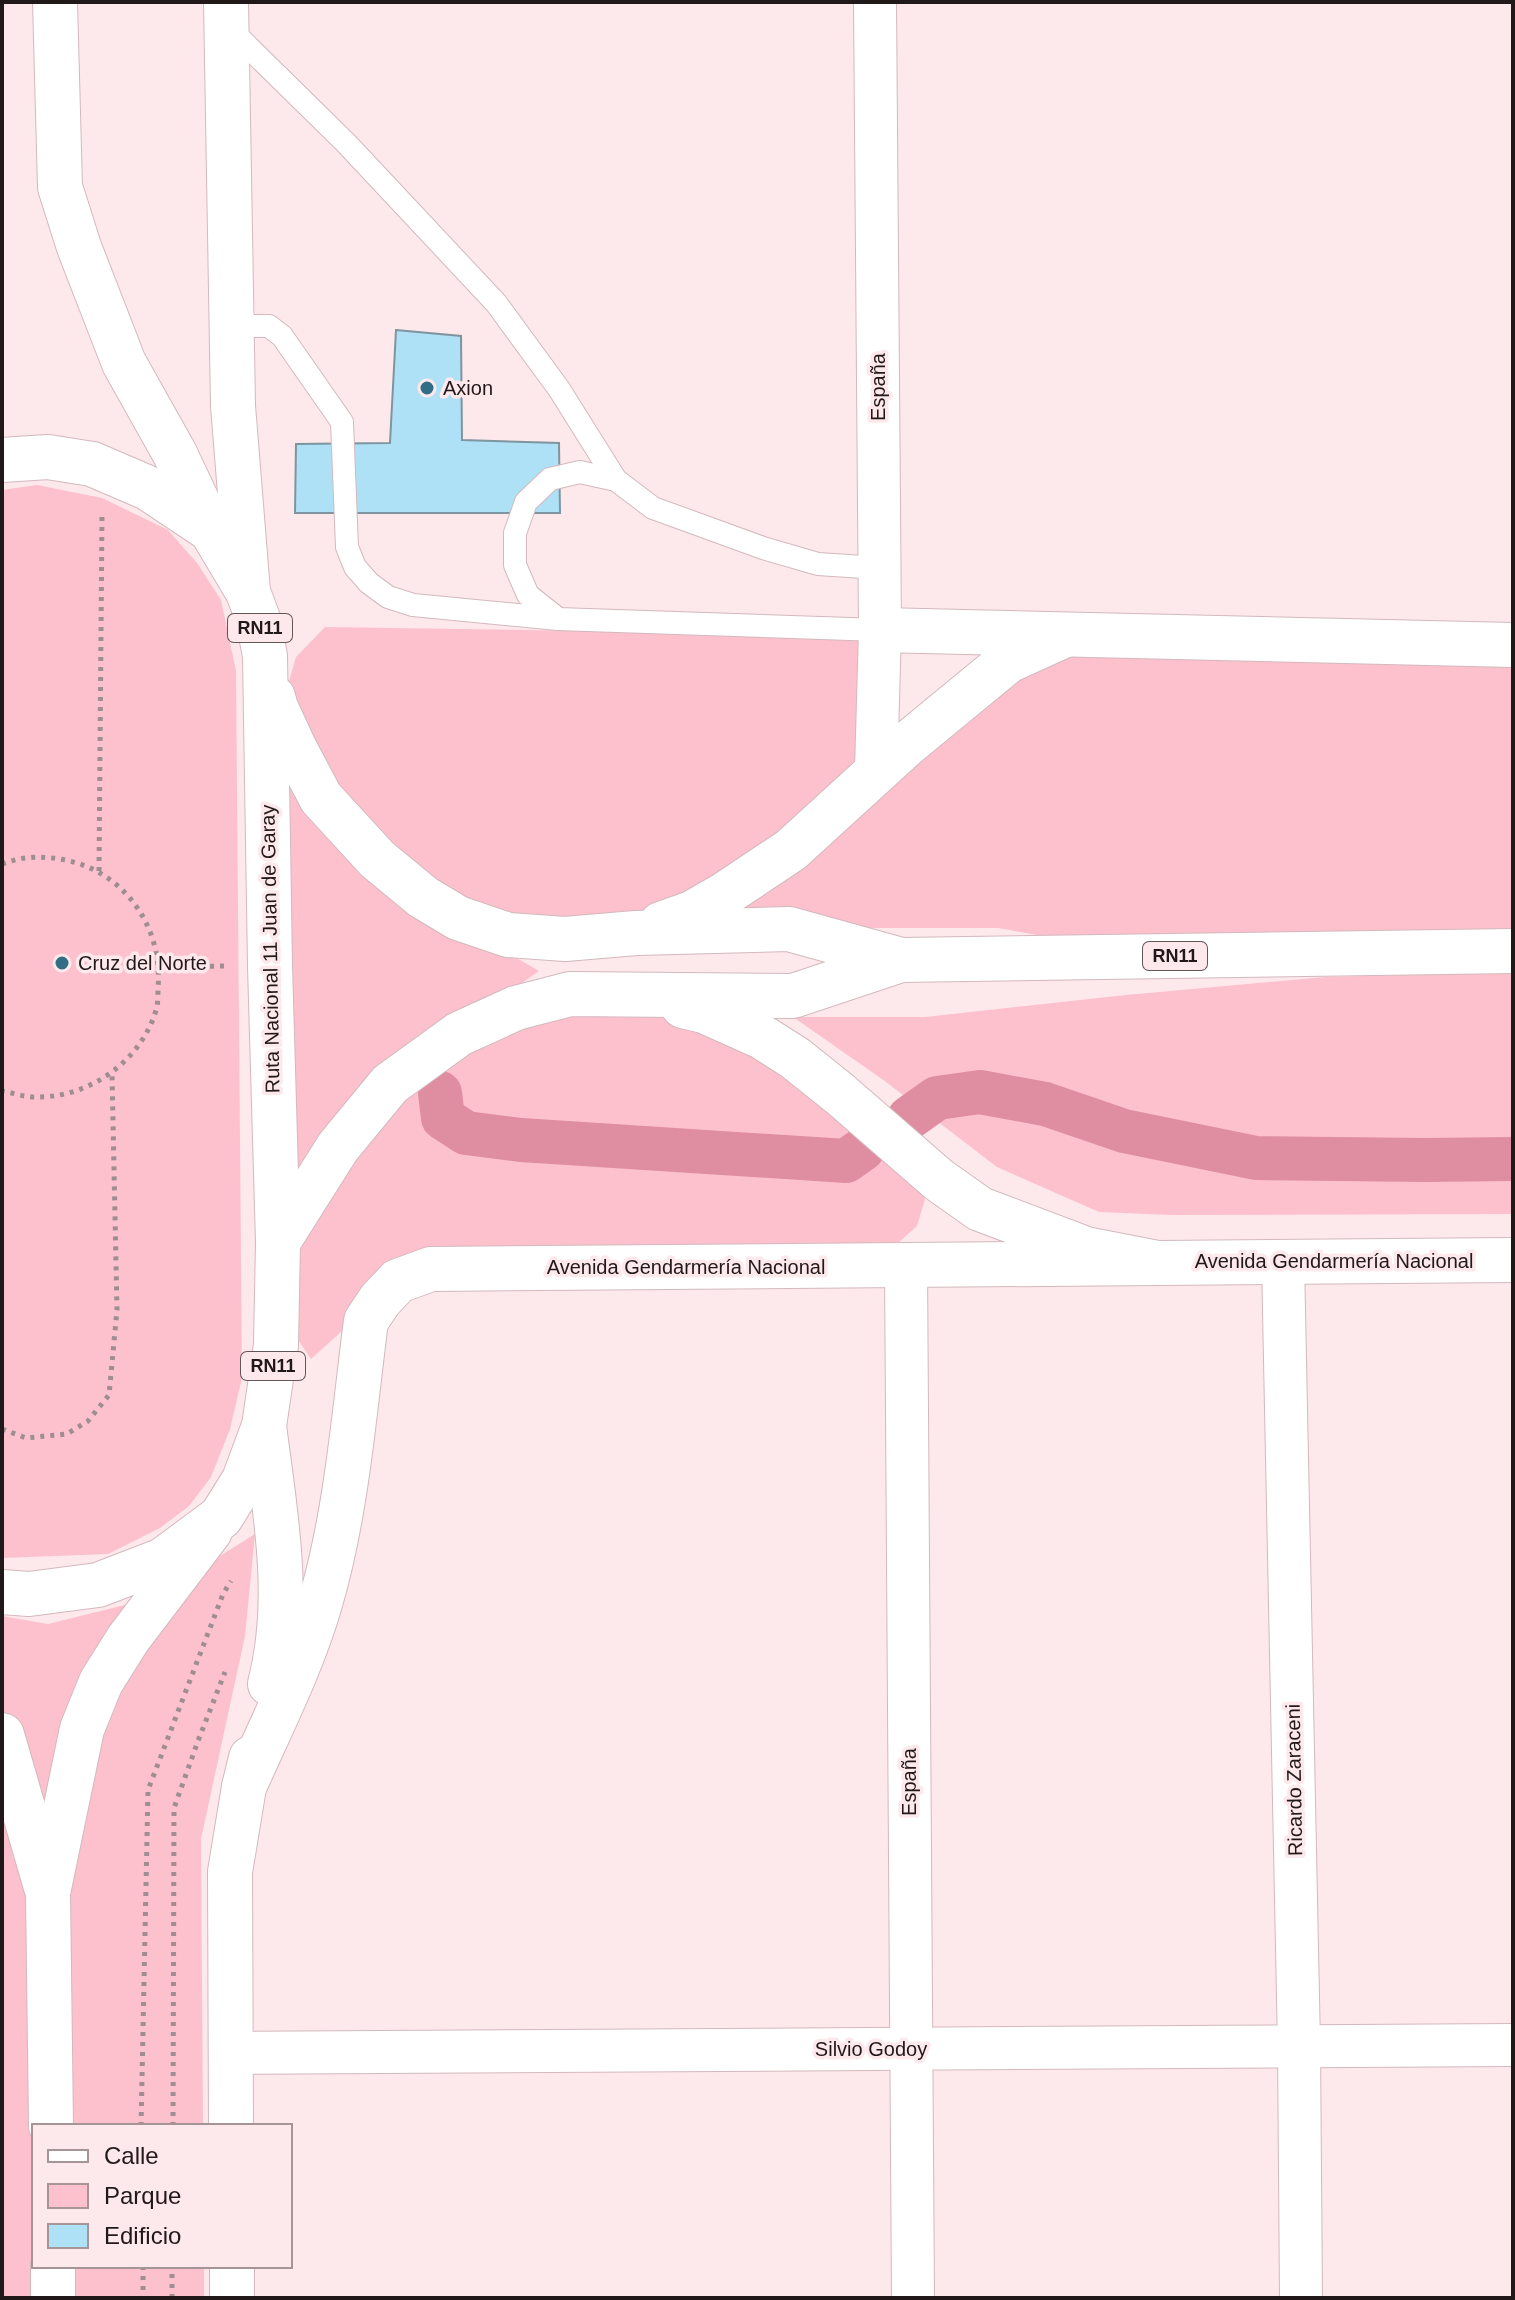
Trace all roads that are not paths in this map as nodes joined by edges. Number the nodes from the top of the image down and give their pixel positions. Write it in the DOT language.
graph roads {
  1 [pos="55,2"];
  2 [pos="875,2"];
  3 [pos="226,14"];
  4 [pos="232,326"];
  5 [pos="2,460"];
  6 [pos="616,480"];
  7 [pos="211,530"];
  8 [pos="879,568"];
  9 [pos="248,592"];
  10 [pos="558,619"];
  11 [pos="880,630"];
  12 [pos="1063,636"];
  13 [pos="1513,645"];
  14 [pos="265,656"];
  15 [pos="876,771"];
  16 [pos="636,933"];
  17 [pos="1513,951"];
  18 [pos="901,960"];
  19 [pos="646,995"];
  20 [pos="278,1242"];
  21 [pos="1513,1260"];
  22 [pos="1283,1261"];
  23 [pos="1158,1263"];
  24 [pos="906,1265"];
  25 [pos="264,1426"];
  26 [pos="221,1517"];
  27 [pos="2,1592"];
  28 [pos="2,1735"];
  29 [pos="244,1787"];
  30 [pos="48,1893"];
  31 [pos="1513,2045"];
  32 [pos="1299,2046"];
  33 [pos="911,2049"];
  34 [pos="230,2053"];
  35 [pos="51,2124"];
  36 [pos="231,2124"];
  37 [pos="53,2268"];
  38 [pos="232,2268"];
  39 [pos="53,2298"];
  40 [pos="232,2298"];
  41 [pos="913,2298"];
  42 [pos="1301,2298"];
  1 -- 7 [label="main road, Ruta Nacional 11 Juan de Garay / RN11"];
  2 -- 8 [label="street, España"];
  3 -- 4 [label="main road"];
  3 -- 6 [label="lane"];
  4 -- 9 [label="main road"];
  4 -- 10 [label="lane"];
  5 -- 7 [label="main road, Ruta Nacional 11 Juan de Garay / RN11"];
  6 -- 8 [label="lane"];
  6 -- 10 [label="lane"];
  7 -- 9 [label="main road, Ruta Nacional 11 Juan de Garay / RN11"];
  8 -- 11 [label="street, España"];
  9 -- 14 [label="main road, Ruta Nacional 11 Juan de Garay / RN11"];
  10 -- 11 [label="lane"];
  11 -- 12 [label="main road"];
  11 -- 15 [label="street, España"];
  12 -- 13 [label="main road"];
  12 -- 15 [label="main road"];
  14 -- 16 [label="main road, Ruta Nacional 11 Juan de Garay / RN11"];
  14 -- 20 [label="main road, Ruta Nacional 11 Juan de Garay / RN11"];
  15 -- 16 [label="main road"];
  16 -- 18 [label="main road, Ruta Nacional 11 Juan de Garay / RN11"];
  17 -- 18 [label="main road, Ruta Nacional 11 Juan de Garay / RN11"];
  18 -- 19 [label="main road, Ruta Nacional 11 Juan de Garay / RN11"];
  19 -- 20 [label="main road, Ruta Nacional 11 Juan de Garay / RN11"];
  19 -- 23 [label="main road"];
  20 -- 25 [label="main road, Ruta Nacional 11 Juan de Garay / RN11"];
  21 -- 22 [label="main road, Avenida Gendarmería Nacional"];
  22 -- 23 [label="main road, Avenida Gendarmería Nacional"];
  22 -- 32 [label="street, Ricardo Zaraceni"];
  23 -- 24 [label="main road, Avenida Gendarmería Nacional"];
  24 -- 29 [label="main road, Avenida Gendarmería Nacional"];
  24 -- 33 [label="street, España"];
  25 -- 26 [label="main road, Ruta Nacional 11 Juan de Garay / RN11"];
  25 -- 29 [label="main road"];
  26 -- 27 [label="main road, Ruta Nacional 11 Juan de Garay / RN11"];
  26 -- 30 [label="main road"];
  28 -- 30 [label="main road"];
  29 -- 34 [label="main road"];
  30 -- 35 [label="main road"];
  31 -- 32 [label="street, Silvio Godoy"];
  32 -- 33 [label="street, Silvio Godoy"];
  32 -- 42 [label="street, Ricardo Zaraceni"];
  33 -- 34 [label="street, Silvio Godoy"];
  33 -- 41 [label="street, España"];
  34 -- 36 [label="main road"];
  37 -- 39 [label="main road"];
  38 -- 40 [label="main road"];
}
